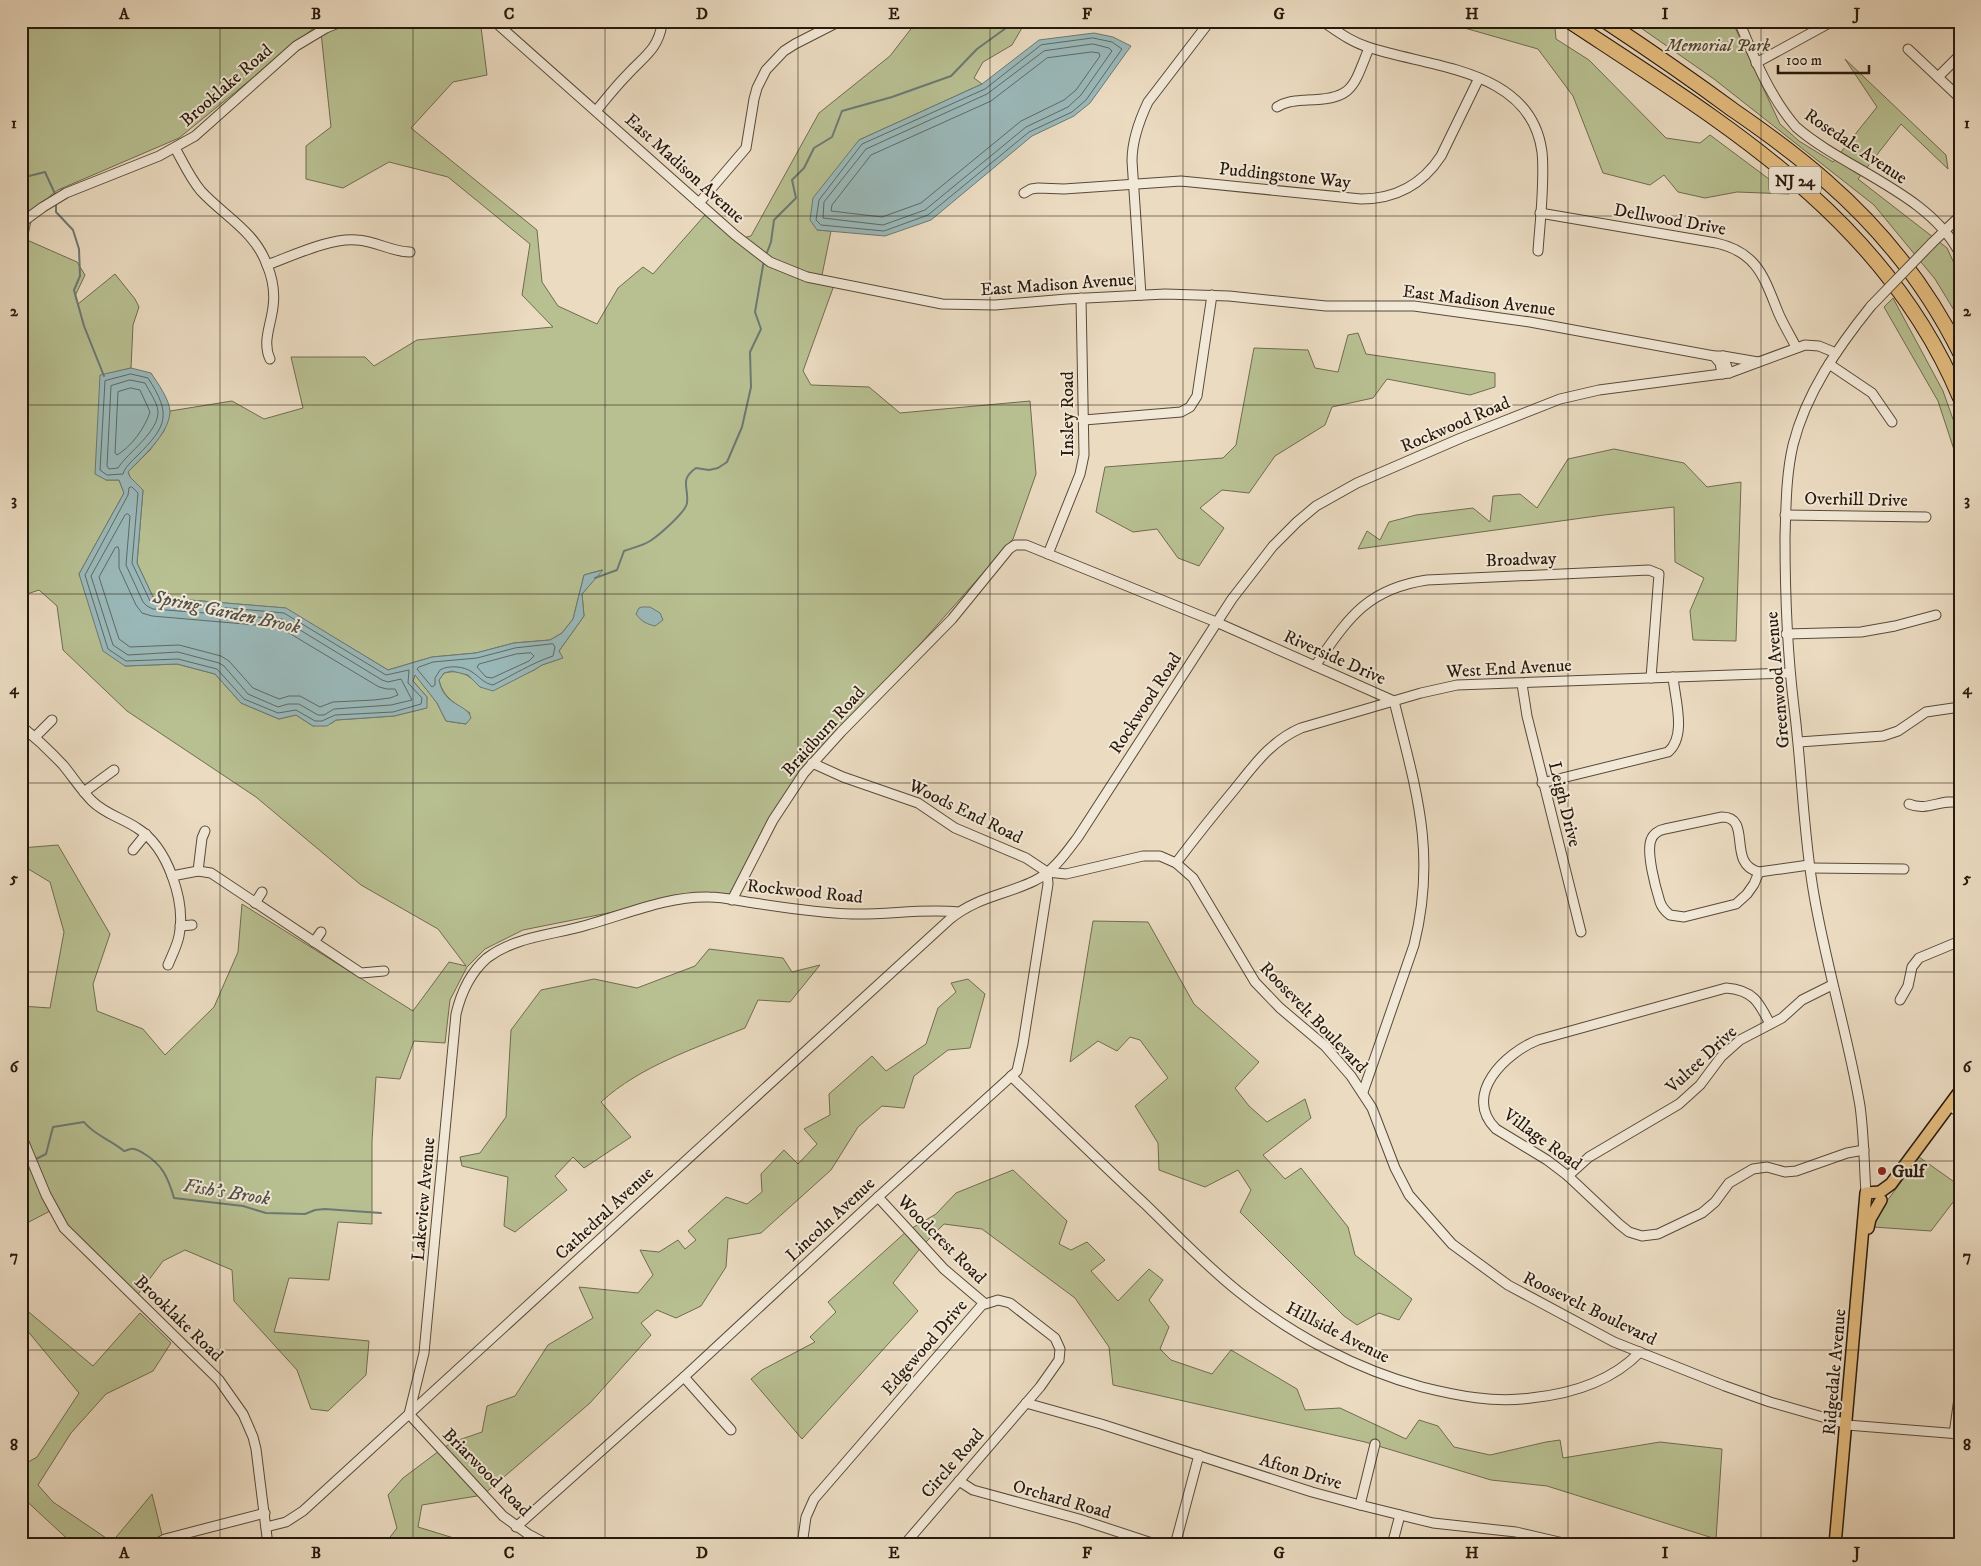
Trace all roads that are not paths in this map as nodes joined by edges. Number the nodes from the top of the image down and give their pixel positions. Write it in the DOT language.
graph roads {
  1 [pos="343,21"];
  2 [pos="494,21"];
  3 [pos="840,21"];
  4 [pos="1210,21"];
  5 [pos="1322,21"];
  6 [pos="1569,21"];
  7 [pos="1605,21"];
  8 [pos="1739,21"];
  9 [pos="1833,21"];
  10 [pos="662,24"];
  11 [pos="1369,48"];
  12 [pos="1908,49"];
  13 [pos="1960,55"];
  14 [pos="1756,63"];
  15 [pos="1938,77"];
  16 [pos="1479,78"];
  17 [pos="1960,98"];
  18 [pos="1277,107"];
  19 [pos="596,111"];
  20 [pos="175,148"];
  21 [pos="1134,184"];
  22 [pos="1024,193"];
  23 [pos="699,203"];
  24 [pos="1540,213"];
  25 [pos="1960,216"];
  26 [pos="21,223"];
  27 [pos="1944,232"];
  28 [pos="1538,251"];
  29 [pos="410,252"];
  30 [pos="1960,254"];
  31 [pos="267,265"];
  32 [pos="1141,295"];
  33 [pos="1212,295"];
  34 [pos="1082,298"];
  35 [pos="1796,347"];
  36 [pos="1836,353"];
  37 [pos="1960,353"];
  38 [pos="1714,356"];
  39 [pos="1724,356"];
  40 [pos="270,359"];
  41 [pos="1758,362"];
  42 [pos="1829,364"];
  43 [pos="1726,373"];
  44 [pos="1960,398"];
  45 [pos="1084,420"];
  46 [pos="1892,422"];
  47 [pos="1786,515"];
  48 [pos="1926,517"];
  49 [pos="1048,554"];
  50 [pos="965,604"];
  51 [pos="1936,614"];
  52 [pos="1216,622"];
  53 [pos="1786,634"];
  54 [pos="1314,666"];
  55 [pos="1790,673"];
  56 [pos="1673,677"];
  57 [pos="1651,678"];
  58 [pos="1522,684"];
  59 [pos="1394,701"];
  60 [pos="1960,707"];
  61 [pos="52,720"];
  62 [pos="21,726"];
  63 [pos="35,737"];
  64 [pos="1799,742"];
  65 [pos="812,763"];
  66 [pos="114,770"];
  67 [pos="1542,783"];
  68 [pos="84,792"];
  69 [pos="1960,803"];
  70 [pos="1909,804"];
  71 [pos="205,831"];
  72 [pos="146,834"];
  73 [pos="133,850"];
  74 [pos="1176,863"];
  75 [pos="1810,866"];
  76 [pos="1904,868"];
  77 [pos="198,871"];
  78 [pos="1048,872"];
  79 [pos="1759,872"];
  80 [pos="172,876"];
  81 [pos="262,892"];
  82 [pos="732,900"];
  83 [pos="255,903"];
  84 [pos="958,912"];
  85 [pos="192,925"];
  86 [pos="180,926"];
  87 [pos="321,932"];
  88 [pos="1581,932"];
  89 [pos="1960,941"];
  90 [pos="314,942"];
  91 [pos="168,965"];
  92 [pos="384,971"];
  93 [pos="1832,985"];
  94 [pos="466,986"];
  95 [pos="1900,1000"];
  96 [pos="1770,1024"];
  97 [pos="1011,1076"];
  98 [pos="1960,1091"];
  99 [pos="1362,1092"];
  100 [pos="1949,1105"];
  101 [pos="1960,1113"];
  102 [pos="21,1135"];
  103 [pos="1864,1150"];
  104 [pos="1568,1176"];
  105 [pos="1891,1184"];
  106 [pos="878,1196"];
  107 [pos="1865,1198"];
  108 [pos="1881,1200"];
  109 [pos="1863,1236"];
  110 [pos="984,1304"];
  111 [pos="1640,1352"];
  112 [pos="684,1377"];
  113 [pos="1960,1392"];
  114 [pos="1026,1403"];
  115 [pos="409,1414"];
  116 [pos="1847,1425"];
  117 [pos="731,1430"];
  118 [pos="1957,1434"];
  119 [pos="1375,1444"];
  120 [pos="1199,1455"];
  121 [pos="959,1481"];
  122 [pos="1360,1505"];
  123 [pos="265,1513"];
  124 [pos="1400,1515"];
  125 [pos="266,1527"];
  126 [pos="516,1527"];
  127 [pos="154,1545"];
  128 [pos="268,1545"];
  129 [pos="548,1545"];
  130 [pos="802,1545"];
  131 [pos="904,1545"];
  132 [pos="1158,1545"];
  133 [pos="1175,1545"];
  134 [pos="1392,1545"];
  135 [pos="1572,1545"];
  136 [pos="1835,1545"];
  1 -- 20 [label="street, Brooklake Road"];
  2 -- 19 [label="street, East Madison Avenue"];
  3 -- 23 [label="street"];
  4 -- 21 [label="street"];
  5 -- 11 [label="street"];
  6 -- 44 [label="highway, NJ 24"];
  7 -- 37 [label="highway, NJ 24"];
  8 -- 14 [label="street, Rosedale Avenue"];
  9 -- 14 [label="street"];
  10 -- 19 [label="street"];
  11 -- 16 [label="street"];
  11 -- 18 [label="street"];
  12 -- 15 [label="street"];
  13 -- 15 [label="street"];
  14 -- 27 [label="street, Rosedale Avenue"];
  15 -- 17 [label="street"];
  16 -- 21 [label="street, Puddingstone Way"];
  16 -- 24 [label="street"];
  19 -- 23 [label="street, East Madison Avenue"];
  20 -- 26 [label="street, Brooklake Road"];
  20 -- 31 [label="street"];
  21 -- 22 [label="street, Puddingstone Way"];
  21 -- 32 [label="street"];
  23 -- 34 [label="street, East Madison Avenue"];
  24 -- 28 [label="street"];
  24 -- 35 [label="street, Dellwood Drive"];
  25 -- 27 [label="street, Greenwood Avenue"];
  27 -- 30 [label="street, Rosedale Avenue"];
  27 -- 36 [label="street, Greenwood Avenue, bridge"];
  29 -- 31 [label="street"];
  31 -- 40 [label="street"];
  32 -- 33 [label="street, East Madison Avenue"];
  32 -- 34 [label="street, East Madison Avenue"];
  33 -- 38 [label="street, East Madison Avenue"];
  33 -- 45 [label="street"];
  34 -- 45 [label="street, Insley Road"];
  35 -- 36 [label="street, Rockwood Road"];
  35 -- 41 [label="street, Rockwood Road"];
  36 -- 42 [label="street, Greenwood Avenue"];
  38 -- 39 [label="street, East Madison Avenue"];
  38 -- 43 [label="street"];
  39 -- 41 [label="street, East Madison Avenue"];
  39 -- 43 [label="street"];
  41 -- 43 [label="street, Rockwood Road"];
  42 -- 46 [label="street"];
  42 -- 47 [label="street, Greenwood Avenue"];
  43 -- 52 [label="street, Rockwood Road"];
  45 -- 49 [label="street, Insley Road"];
  47 -- 48 [label="street, Overhill Drive"];
  47 -- 53 [label="street, Greenwood Avenue"];
  49 -- 50 [label="street, Riverside Drive"];
  49 -- 52 [label="street, Riverside Drive"];
  50 -- 65 [label="street, Braidburn Road"];
  51 -- 53 [label="street"];
  52 -- 54 [label="street, Riverside Drive"];
  52 -- 78 [label="street, Rockwood Road"];
  53 -- 55 [label="street, Greenwood Avenue"];
  54 -- 57 [label="street, Broadway"];
  54 -- 59 [label="street, Riverside Drive"];
  55 -- 56 [label="street, West End Avenue"];
  55 -- 64 [label="street, Greenwood Avenue"];
  56 -- 57 [label="street, West End Avenue"];
  56 -- 67 [label="street"];
  57 -- 58 [label="street, West End Avenue"];
  58 -- 59 [label="street, West End Avenue"];
  58 -- 67 [label="street, Leigh Drive"];
  59 -- 74 [label="street, West End Avenue"];
  59 -- 99 [label="street, Riverside Drive"];
  60 -- 64 [label="street"];
  61 -- 63 [label="street"];
  62 -- 63 [label="street"];
  63 -- 68 [label="street"];
  64 -- 75 [label="street, Greenwood Avenue"];
  65 -- 78 [label="street, Woods End Road"];
  65 -- 82 [label="street, Braidburn Road"];
  66 -- 68 [label="street"];
  67 -- 88 [label="street, Leigh Drive"];
  68 -- 72 [label="street"];
  69 -- 70 [label="street"];
  71 -- 77 [label="street"];
  72 -- 73 [label="street"];
  72 -- 80 [label="street"];
  74 -- 78 [label="street, Roosevelt Boulevard"];
  74 -- 99 [label="street, Roosevelt Boulevard"];
  75 -- 76 [label="street"];
  75 -- 79 [label="street"];
  75 -- 93 [label="street, Greenwood Avenue"];
  77 -- 80 [label="street"];
  77 -- 83 [label="street"];
  78 -- 84 [label="street, Rockwood Road"];
  78 -- 97 [label="street, Lincoln Avenue"];
  79 -- 79 [label="street"];
  80 -- 86 [label="street"];
  81 -- 83 [label="street"];
  82 -- 84 [label="street, Rockwood Road"];
  82 -- 94 [label="street, Rockwood Road"];
  83 -- 90 [label="street"];
  84 -- 115 [label="street, Cathedral Avenue"];
  85 -- 86 [label="street"];
  86 -- 91 [label="street"];
  87 -- 90 [label="street"];
  89 -- 95 [label="street"];
  90 -- 92 [label="street"];
  93 -- 96 [label="street, Vultee Drive"];
  93 -- 103 [label="street, Greenwood Avenue"];
  94 -- 115 [label="street, Lakeview Avenue"];
  96 -- 104 [label="street, Vultee Drive"];
  96 -- 104 [label="street, Village Road"];
  97 -- 106 [label="street, Lincoln Avenue"];
  97 -- 111 [label="street, Hillside Avenue"];
  98 -- 100 [label="main road"];
  99 -- 111 [label="street, Roosevelt Boulevard"];
  100 -- 101 [label="street"];
  100 -- 105 [label="main road"];
  102 -- 123 [label="street, Brooklake Road"];
  103 -- 104 [label="street, Village Road"];
  103 -- 107 [label="street, Greenwood Avenue"];
  105 -- 107 [label="main road"];
  105 -- 108 [label="main road"];
  106 -- 110 [label="street, Woodcrest Road"];
  106 -- 112 [label="street, Lincoln Avenue"];
  107 -- 108 [label="main road"];
  107 -- 109 [label="main road, Ridgedale Avenue"];
  108 -- 109 [label="main road"];
  109 -- 116 [label="main road, Ridgedale Avenue"];
  110 -- 114 [label="street, Edgewood Drive"];
  110 -- 130 [label="street, Edgewood Drive"];
  111 -- 116 [label="street, Roosevelt Boulevard"];
  112 -- 117 [label="street"];
  112 -- 126 [label="street, Lincoln Avenue"];
  113 -- 118 [label="street"];
  114 -- 120 [label="street, Afton Drive"];
  114 -- 121 [label="street, Circle Road"];
  115 -- 125 [label="street, Cathedral Avenue"];
  115 -- 126 [label="street, Briarwood Road"];
  116 -- 118 [label="street, Roosevelt Boulevard"];
  116 -- 136 [label="main road, Ridgedale Avenue"];
  119 -- 122 [label="street"];
  120 -- 122 [label="street, Afton Drive"];
  120 -- 133 [label="street"];
  121 -- 131 [label="street, Circle Road"];
  121 -- 132 [label="street, Orchard Road"];
  122 -- 124 [label="street, Afton Drive"];
  123 -- 125 [label="street, Brooklake Road"];
  123 -- 127 [label="street"];
  124 -- 134 [label="street"];
  124 -- 135 [label="street, Afton Drive"];
  125 -- 128 [label="street, Brooklake Road"];
  126 -- 129 [label="street, Briarwood Road"];
}
